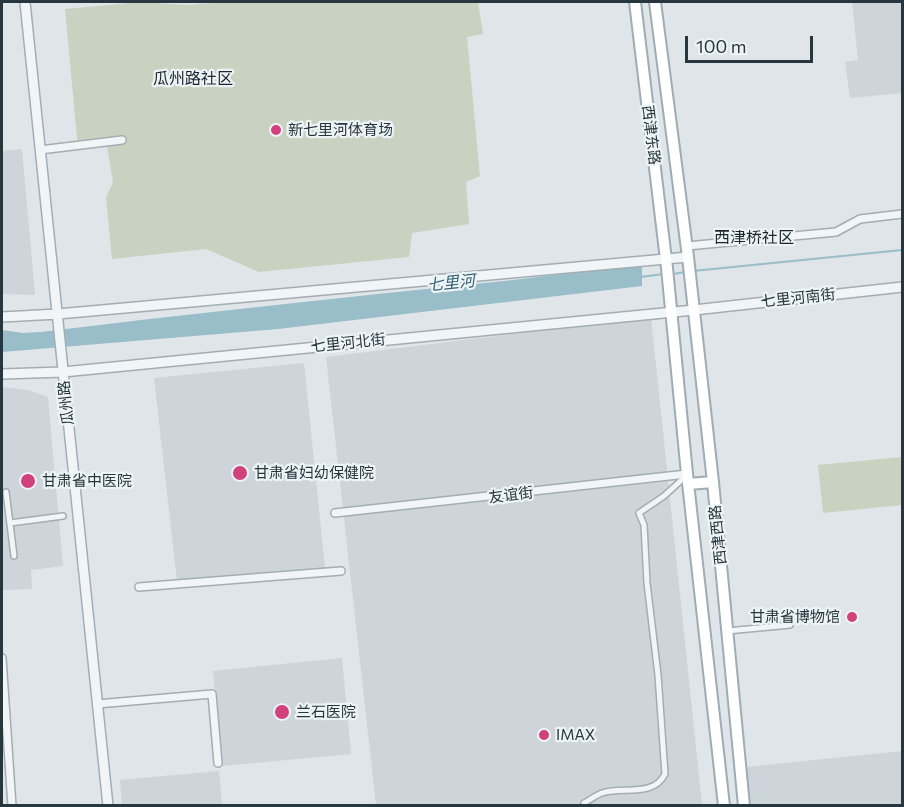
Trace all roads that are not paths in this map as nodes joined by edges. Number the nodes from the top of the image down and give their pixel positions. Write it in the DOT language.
graph roads {
  1 [pos="25,2"];
  2 [pos="634,2"];
  3 [pos="655,2"];
  4 [pos="122,140"];
  5 [pos="40,150"];
  6 [pos="903,214"];
  7 [pos="688,256"];
  8 [pos="666,263"];
  9 [pos="903,287"];
  10 [pos="694,310"];
  11 [pos="672,311"];
  12 [pos="57,314"];
  13 [pos="2,317"];
  14 [pos="63,372"];
  15 [pos="2,374"];
  16 [pos="688,479"];
  17 [pos="713,482"];
  18 [pos="6,492"];
  19 [pos="335,513"];
  20 [pos="63,516"];
  21 [pos="10,523"];
  22 [pos="14,556"];
  23 [pos="340,571"];
  24 [pos="139,587"];
  25 [pos="790,625"];
  26 [pos="728,631"];
  27 [pos="2,658"];
  28 [pos="97,704"];
  29 [pos="218,764"];
  30 [pos="12,806"];
  31 [pos="108,806"];
  32 [pos="585,806"];
  33 [pos="724,806"];
  34 [pos="744,806"];
  1 -- 5 [label="street, 瓜州路"];
  2 -- 8 [label="main road, 西津东路"];
  3 -- 7 [label="main road, 西津东路"];
  4 -- 5 [label="street"];
  5 -- 12 [label="street, 瓜州路"];
  6 -- 7 [label="street"];
  7 -- 8 [label="street"];
  7 -- 10 [label="main road, 西津西路"];
  8 -- 11 [label="main road, 西津西路"];
  8 -- 12 [label="street"];
  9 -- 10 [label="street, 七里河南街"];
  10 -- 11 [label="street, 七里河北街"];
  10 -- 17 [label="main road, 西津西路"];
  11 -- 14 [label="street, 七里河北街"];
  11 -- 16 [label="main road, 西津西路"];
  12 -- 13 [label="street"];
  12 -- 14 [label="street, 瓜州路"];
  14 -- 15 [label="street, 七里河北街"];
  14 -- 28 [label="street, 瓜州路"];
  16 -- 17 [label="main road"];
  16 -- 19 [label="street, 友谊街"];
  16 -- 32 [label="street"];
  16 -- 33 [label="main road, 西津西路"];
  17 -- 26 [label="main road, 西津西路"];
  18 -- 21 [label="street"];
  20 -- 21 [label="street"];
  21 -- 22 [label="street"];
  23 -- 24 [label="street"];
  25 -- 26 [label="street"];
  26 -- 34 [label="main road, 西津西路"];
  27 -- 30 [label="street"];
  28 -- 29 [label="street"];
  28 -- 31 [label="street, 瓜州路"];
}
